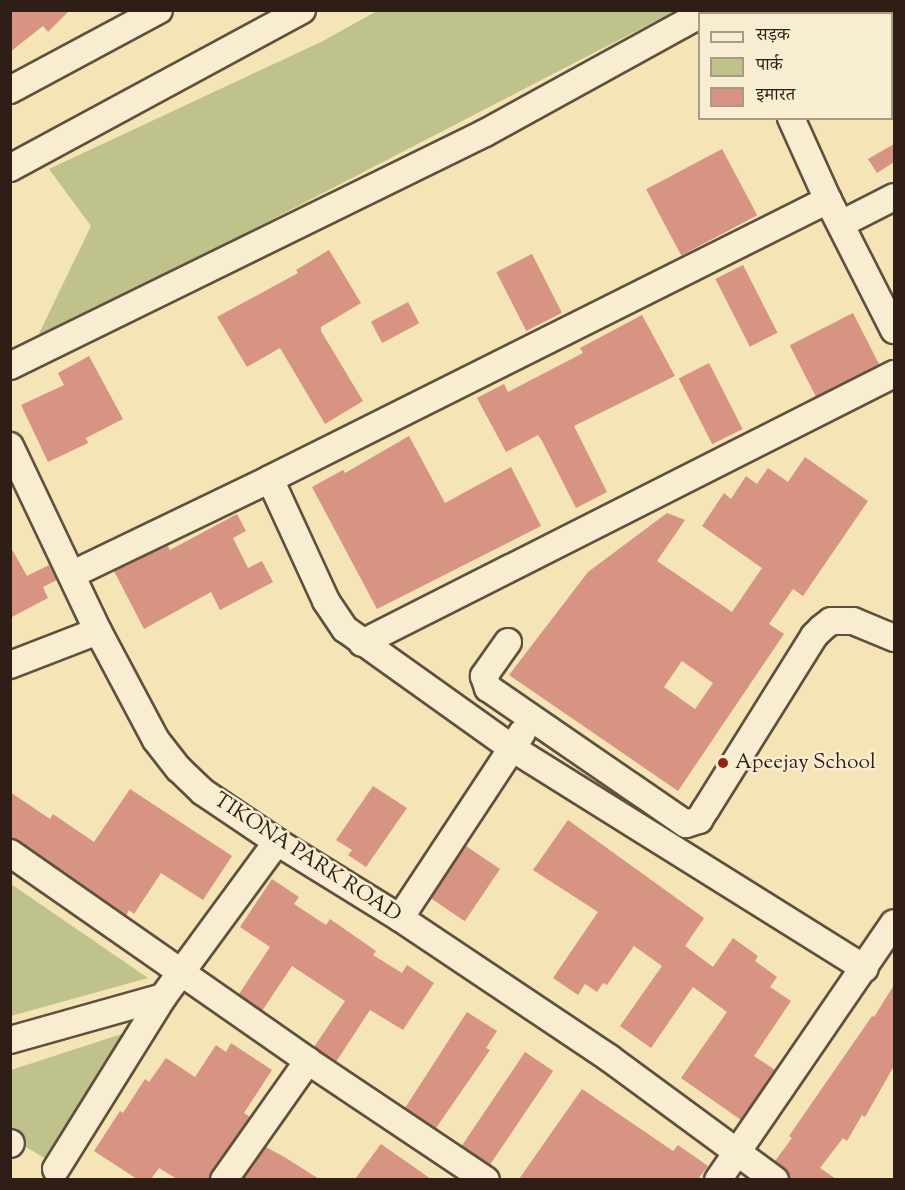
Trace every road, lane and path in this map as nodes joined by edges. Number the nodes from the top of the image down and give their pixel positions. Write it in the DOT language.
graph roads {
  1 [pos="159,10"];
  2 [pos="302,10"];
  3 [pos="698,16"];
  4 [pos="10,90"];
  5 [pos="792,120"];
  6 [pos="10,168"];
  7 [pos="894,196"];
  8 [pos="828,200"];
  9 [pos="841,224"];
  10 [pos="894,330"];
  11 [pos="10,366"];
  12 [pos="894,374"];
  13 [pos="10,446"];
  14 [pos="270,479"];
  15 [pos="73,574"];
  16 [pos="98,631"];
  17 [pos="894,638"];
  18 [pos="508,642"];
  19 [pos="362,643"];
  20 [pos="10,665"];
  21 [pos="532,718"];
  22 [pos="512,748"];
  23 [pos="277,842"];
  24 [pos="10,853"];
  25 [pos="400,918"];
  26 [pos="894,923"];
  27 [pos="865,969"];
  28 [pos="182,971"];
  29 [pos="163,997"];
  30 [pos="10,1040"];
  31 [pos="308,1061"];
  32 [pos="737,1153"];
  33 [pos="56,1169"];
  34 [pos="227,1178"];
  35 [pos="486,1179"];
  36 [pos="718,1179"];
  37 [pos="775,1179"];
  1 -- 4 [label="street"];
  2 -- 6 [label="street"];
  3 -- 11 [label="street"];
  5 -- 8 [label="street"];
  7 -- 9 [label="street"];
  8 -- 9 [label="street"];
  8 -- 14 [label="street"];
  9 -- 10 [label="street"];
  12 -- 19 [label="street"];
  13 -- 15 [label="street, TIKONA PARK ROAD"];
  14 -- 15 [label="street"];
  14 -- 19 [label="street"];
  15 -- 16 [label="street, TIKONA PARK ROAD"];
  16 -- 20 [label="street"];
  16 -- 23 [label="street, TIKONA PARK ROAD"];
  17 -- 21 [label="street"];
  18 -- 21 [label="street"];
  19 -- 22 [label="street"];
  21 -- 22 [label="street"];
  22 -- 25 [label="street"];
  22 -- 27 [label="street"];
  23 -- 25 [label="street, TIKONA PARK ROAD"];
  23 -- 28 [label="street"];
  24 -- 28 [label="street"];
  25 -- 32 [label="street, TIKONA PARK ROAD"];
  26 -- 27 [label="street"];
  27 -- 32 [label="street"];
  28 -- 29 [label="street"];
  28 -- 31 [label="street"];
  29 -- 30 [label="street"];
  29 -- 33 [label="street"];
  31 -- 34 [label="street"];
  31 -- 35 [label="street"];
  32 -- 36 [label="street"];
  32 -- 37 [label="street, TIKONA PARK ROAD"];
}
